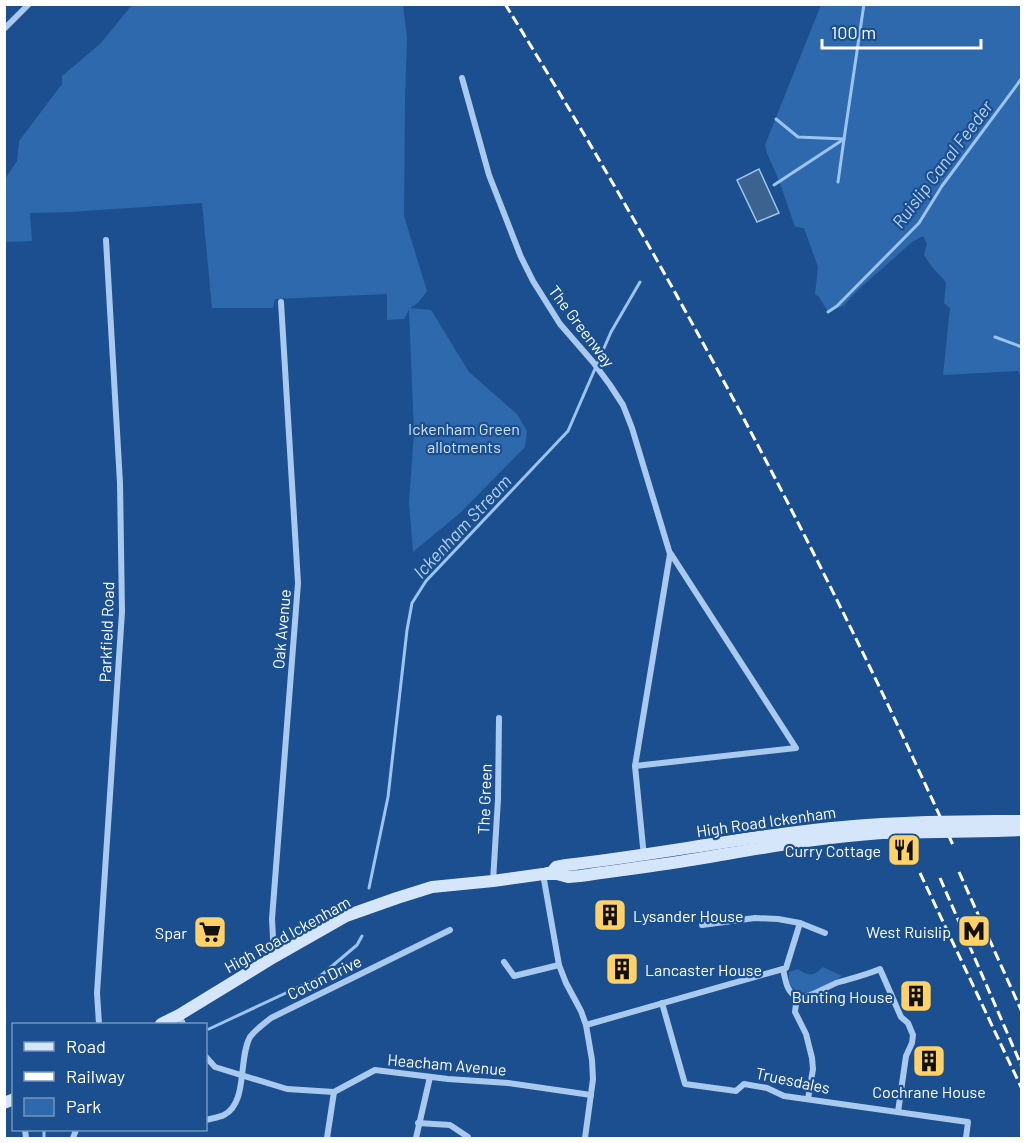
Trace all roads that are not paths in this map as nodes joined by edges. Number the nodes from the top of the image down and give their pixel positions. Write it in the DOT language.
graph roads {
  1 [pos="28,5"];
  2 [pos="4,29"];
  3 [pos="462,78"];
  4 [pos="106,240"];
  5 [pos="281,302"];
  6 [pos="670,554"];
  7 [pos="499,718"];
  8 [pos="635,766"];
  9 [pos="1022,821"];
  10 [pos="996,826"];
  11 [pos="1022,830"];
  12 [pos="644,861"];
  13 [pos="543,874"];
  14 [pos="493,881"];
  15 [pos="800,924"];
  16 [pos="702,926"];
  17 [pos="450,930"];
  18 [pos="825,933"];
  19 [pos="274,957"];
  20 [pos="504,962"];
  21 [pos="560,965"];
  22 [pos="783,969"];
  23 [pos="797,996"];
  24 [pos="662,1003"];
  25 [pos="181,1020"];
  26 [pos="99,1023"];
  27 [pos="166,1023"];
  28 [pos="586,1025"];
  29 [pos="207,1058"];
  30 [pos="241,1076"];
  31 [pos="430,1077"];
  32 [pos="334,1092"];
  33 [pos="591,1095"];
  34 [pos="808,1099"];
  35 [pos="898,1112"];
  36 [pos="207,1120"];
  37 [pos="418,1123"];
  38 [pos="327,1138"];
  39 [pos="416,1138"];
  40 [pos="468,1138"];
  41 [pos="585,1138"];
  42 [pos="966,1138"];
  1 -- 2 [label="street"];
  3 -- 6 [label="street, The Greenway"];
  4 -- 26 [label="street, Parkfield Road"];
  5 -- 19 [label="street, Oak Avenue"];
  6 -- 8 [label="street, The Greenway"];
  6 -- 8 [label="street, The Greenway"];
  7 -- 14 [label="street, The Green"];
  8 -- 12 [label="street, The Greenway"];
  9 -- 10 [label="main road"];
  10 -- 11 [label="main road"];
  10 -- 12 [label="main road, High Road Ickenham, bridge"];
  12 -- 13 [label="main road, High Road Ickenham"];
  13 -- 14 [label="main road, High Road Ickenham"];
  13 -- 21 [label="street"];
  14 -- 19 [label="main road, High Road Ickenham"];
  15 -- 16 [label="street"];
  15 -- 18 [label="street"];
  15 -- 22 [label="street"];
  17 -- 30 [label="street, Coton Drive"];
  19 -- 25 [label="main road, High Road Ickenham"];
  20 -- 21 [label="street"];
  21 -- 28 [label="street"];
  22 -- 23 [label="street"];
  22 -- 24 [label="street"];
  23 -- 34 [label="street"];
  23 -- 35 [label="street"];
  24 -- 28 [label="street"];
  24 -- 34 [label="street, Truesdales"];
  25 -- 27 [label="main road, High Road Ickenham"];
  28 -- 33 [label="street"];
  29 -- 30 [label="street"];
  30 -- 32 [label="street"];
  30 -- 36 [label="street, Coton Drive"];
  31 -- 32 [label="street, Heacham Avenue"];
  31 -- 33 [label="street, Heacham Avenue"];
  31 -- 37 [label="street"];
  32 -- 38 [label="street"];
  33 -- 41 [label="street"];
  34 -- 35 [label="street, Truesdales"];
  35 -- 42 [label="street, Truesdales"];
  37 -- 39 [label="street"];
  37 -- 40 [label="street"];
}
